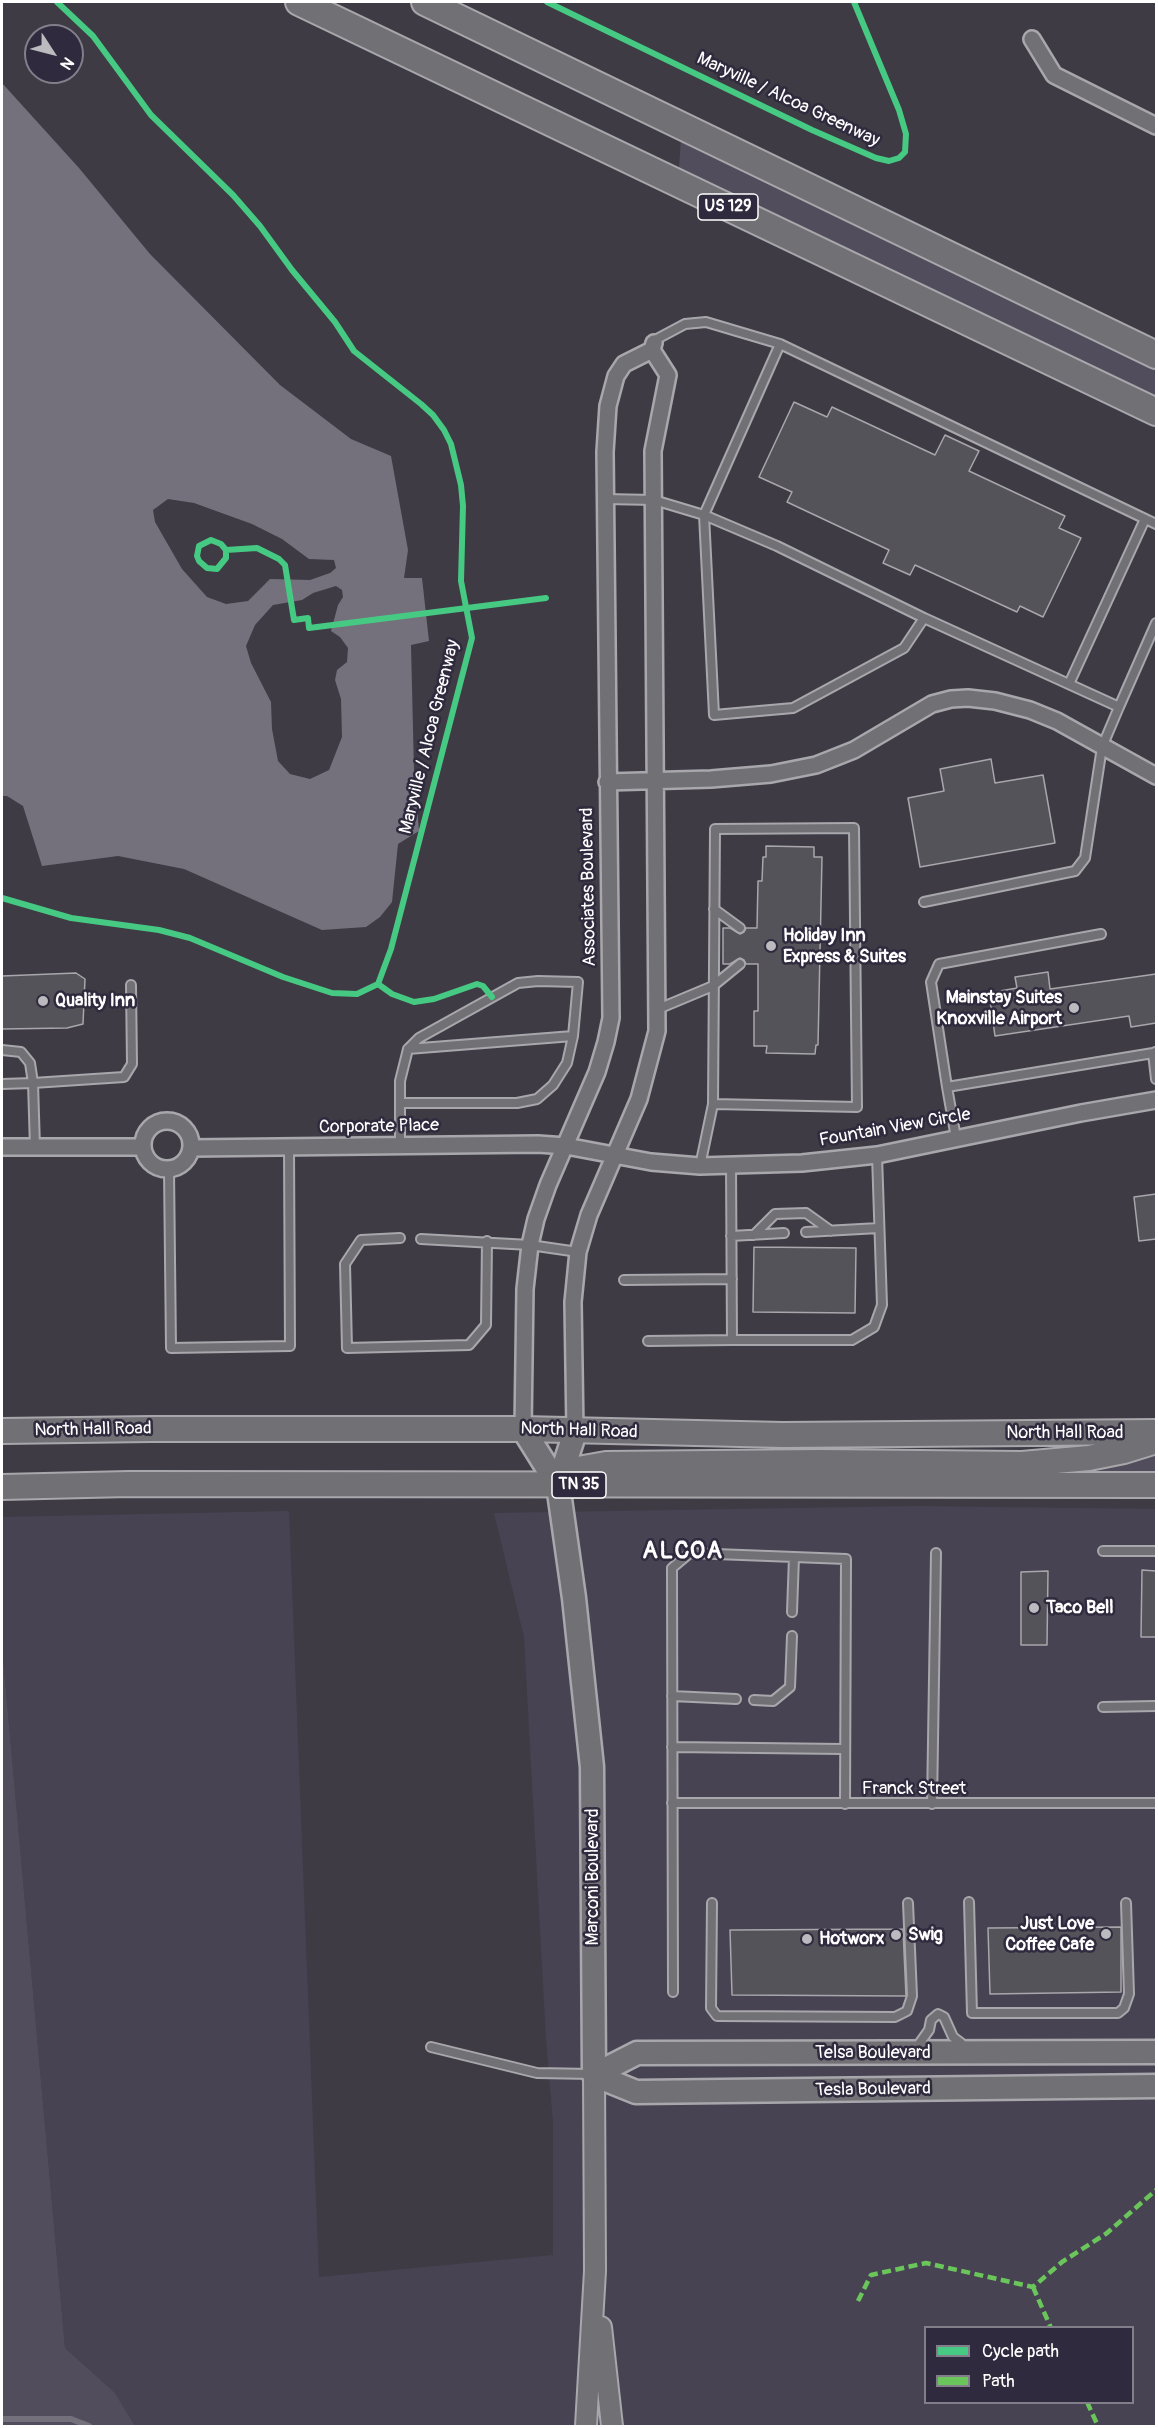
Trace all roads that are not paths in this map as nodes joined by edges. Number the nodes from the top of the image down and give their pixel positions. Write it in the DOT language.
graph roads {
  1 [pos="299,2"];
  2 [pos="425,2"];
  3 [pos="1032,39"];
  4 [pos="1156,126"];
  5 [pos="780,344"];
  6 [pos="653,345"];
  7 [pos="1156,355"];
  8 [pos="1156,412"];
  9 [pos="605,499"];
  10 [pos="654,500"];
  11 [pos="705,515"];
  12 [pos="1145,519"];
  13 [pos="1156,524"];
  14 [pos="924,618"];
  15 [pos="1156,623"];
  16 [pos="1069,684"];
  17 [pos="1119,707"];
  18 [pos="1102,747"];
  19 [pos="1156,776"];
  20 [pos="607,782"];
  21 [pos="656,782"];
  22 [pos="924,902"];
  23 [pos="714,909"];
  24 [pos="740,928"];
  25 [pos="1101,934"];
  26 [pos="740,964"];
  27 [pos="131,985"];
  28 [pos="713,986"];
  29 [pos="658,1009"];
  30 [pos="573,1036"];
  31 [pos="2,1050"];
  32 [pos="408,1050"];
  33 [pos="1155,1052"];
  34 [pos="1156,1079"];
  35 [pos="33,1083"];
  36 [pos="2,1084"];
  37 [pos="947,1087"];
  38 [pos="1156,1101"];
  39 [pos="400,1103"];
  40 [pos="713,1104"];
  41 [pos="956,1138"];
  42 [pos="400,1146"];
  43 [pos="566,1146"];
  44 [pos="2,1147"];
  45 [pos="35,1147"];
  46 [pos="143,1147"];
  47 [pos="192,1148"];
  48 [pos="290,1148"];
  49 [pos="877,1155"];
  50 [pos="614,1156"];
  51 [pos="731,1165"];
  52 [pos="700,1166"];
  53 [pos="169,1170"];
  54 [pos="879,1228"];
  55 [pos="831,1231"];
  56 [pos="806,1232"];
  57 [pos="784,1233"];
  58 [pos="754,1235"];
  59 [pos="731,1236"];
  60 [pos="400,1239"];
  61 [pos="422,1239"];
  62 [pos="487,1241"];
  63 [pos="530,1245"];
  64 [pos="578,1252"];
  65 [pos="732,1279"];
  66 [pos="624,1280"];
  67 [pos="732,1340"];
  68 [pos="648,1341"];
  69 [pos="523,1429"];
  70 [pos="2,1431"];
  71 [pos="575,1432"];
  72 [pos="1156,1432"];
  73 [pos="1156,1441"];
  74 [pos="558,1485"];
  75 [pos="1156,1485"];
  76 [pos="2,1487"];
  77 [pos="1103,1551"];
  78 [pos="1156,1551"];
  79 [pos="936,1553"];
  80 [pos="794,1557"];
  81 [pos="792,1611"];
  82 [pos="792,1636"];
  83 [pos="672,1696"];
  84 [pos="736,1699"];
  85 [pos="754,1700"];
  86 [pos="1156,1706"];
  87 [pos="1103,1707"];
  88 [pos="672,1747"];
  89 [pos="843,1749"];
  90 [pos="672,1803"];
  91 [pos="1156,1803"];
  92 [pos="845,1804"];
  93 [pos="932,1804"];
  94 [pos="969,1902"];
  95 [pos="908,1903"];
  96 [pos="1126,1903"];
  97 [pos="712,1904"];
  98 [pos="673,1992"];
  99 [pos="431,2047"];
  100 [pos="918,2052"];
  101 [pos="960,2052"];
  102 [pos="1156,2052"];
  103 [pos="594,2074"];
  104 [pos="1156,2086"];
  105 [pos="595,2271"];
  106 [pos="586,2427"];
  107 [pos="612,2427"];
  1 -- 8 [label="highway, US 129"];
  2 -- 7 [label="highway"];
  3 -- 4 [label="street"];
  5 -- 6 [label="lane"];
  5 -- 11 [label="lane"];
  5 -- 12 [label="lane"];
  6 -- 9 [label="street, Associates Boulevard"];
  6 -- 10 [label="street"];
  9 -- 10 [label="lane"];
  9 -- 20 [label="street, Associates Boulevard"];
  10 -- 11 [label="lane"];
  10 -- 21 [label="street"];
  11 -- 14 [label="lane"];
  11 -- 14 [label="lane"];
  12 -- 13 [label="lane"];
  12 -- 16 [label="lane"];
  14 -- 16 [label="lane"];
  15 -- 17 [label="lane"];
  16 -- 17 [label="lane"];
  17 -- 18 [label="lane"];
  18 -- 19 [label="street"];
  18 -- 21 [label="street"];
  18 -- 22 [label="lane"];
  20 -- 21 [label="street"];
  20 -- 43 [label="street, Associates Boulevard"];
  21 -- 29 [label="street"];
  23 -- 24 [label="lane"];
  23 -- 28 [label="lane"];
  23 -- 40 [label="lane"];
  25 -- 37 [label="lane"];
  26 -- 28 [label="lane"];
  27 -- 35 [label="lane"];
  28 -- 29 [label="lane"];
  28 -- 40 [label="lane"];
  29 -- 50 [label="street"];
  30 -- 32 [label="lane"];
  30 -- 32 [label="lane"];
  30 -- 39 [label="lane"];
  31 -- 35 [label="lane"];
  32 -- 39 [label="lane"];
  33 -- 34 [label="lane"];
  33 -- 37 [label="lane"];
  35 -- 36 [label="lane"];
  35 -- 45 [label="lane"];
  37 -- 41 [label="lane"];
  38 -- 41 [label="street, Fountain View Circle"];
  39 -- 42 [label="lane"];
  40 -- 52 [label="lane"];
  41 -- 49 [label="street, Fountain View Circle"];
  42 -- 43 [label="street, Corporate Place"];
  42 -- 48 [label="street, Corporate Place"];
  43 -- 50 [label="street, Fountain View Circle"];
  43 -- 63 [label="street, Associates Boulevard"];
  44 -- 45 [label="street"];
  45 -- 46 [label="street"];
  46 -- 47 [label="street"];
  46 -- 53 [label="street"];
  47 -- 48 [label="street, Corporate Place"];
  47 -- 53 [label="street"];
  48 -- 53 [label="lane"];
  49 -- 51 [label="street, Fountain View Circle"];
  49 -- 54 [label="lane"];
  50 -- 52 [label="street, Fountain View Circle"];
  50 -- 64 [label="street"];
  51 -- 52 [label="street, Fountain View Circle"];
  51 -- 59 [label="lane"];
  54 -- 55 [label="lane"];
  54 -- 67 [label="lane"];
  55 -- 56 [label="lane"];
  55 -- 58 [label="lane"];
  57 -- 58 [label="lane"];
  58 -- 59 [label="lane"];
  59 -- 65 [label="lane"];
  60 -- 62 [label="lane"];
  61 -- 62 [label="lane"];
  62 -- 63 [label="lane"];
  63 -- 64 [label="lane"];
  63 -- 69 [label="street, Associates Boulevard"];
  64 -- 71 [label="street"];
  65 -- 66 [label="lane"];
  65 -- 67 [label="lane"];
  67 -- 68 [label="lane"];
  69 -- 70 [label="main road, North Hall Road"];
  69 -- 71 [label="main road, North Hall Road"];
  69 -- 74 [label="main road, Marconi Boulevard"];
  71 -- 72 [label="main road, North Hall Road"];
  71 -- 74 [label="main road, Marconi Boulevard"];
  73 -- 74 [label="main road"];
  74 -- 75 [label="main road, TN 35"];
  74 -- 76 [label="main road, TN 35"];
  74 -- 103 [label="main road, Marconi Boulevard"];
  77 -- 78 [label="lane"];
  79 -- 93 [label="lane"];
  80 -- 81 [label="lane"];
  80 -- 83 [label="lane"];
  80 -- 89 [label="lane"];
  82 -- 85 [label="lane"];
  83 -- 84 [label="lane"];
  83 -- 88 [label="lane"];
  86 -- 87 [label="lane"];
  88 -- 89 [label="lane"];
  88 -- 90 [label="lane"];
  89 -- 92 [label="lane"];
  90 -- 92 [label="lane, Franck Street"];
  90 -- 98 [label="lane"];
  91 -- 93 [label="lane, Franck Street"];
  92 -- 93 [label="lane, Franck Street"];
  94 -- 96 [label="lane"];
  95 -- 97 [label="lane"];
  99 -- 103 [label="lane"];
  100 -- 101 [label="main road, Telsa Boulevard"];
  100 -- 101 [label="lane"];
  100 -- 103 [label="main road, Telsa Boulevard"];
  101 -- 102 [label="main road, Telsa Boulevard"];
  103 -- 104 [label="main road, Tesla Boulevard"];
  103 -- 105 [label="street, Marconi Boulevard"];
  105 -- 106 [label="street, Marconi Boulevard"];
  105 -- 107 [label="street, Marconi Boulevard"];
}
